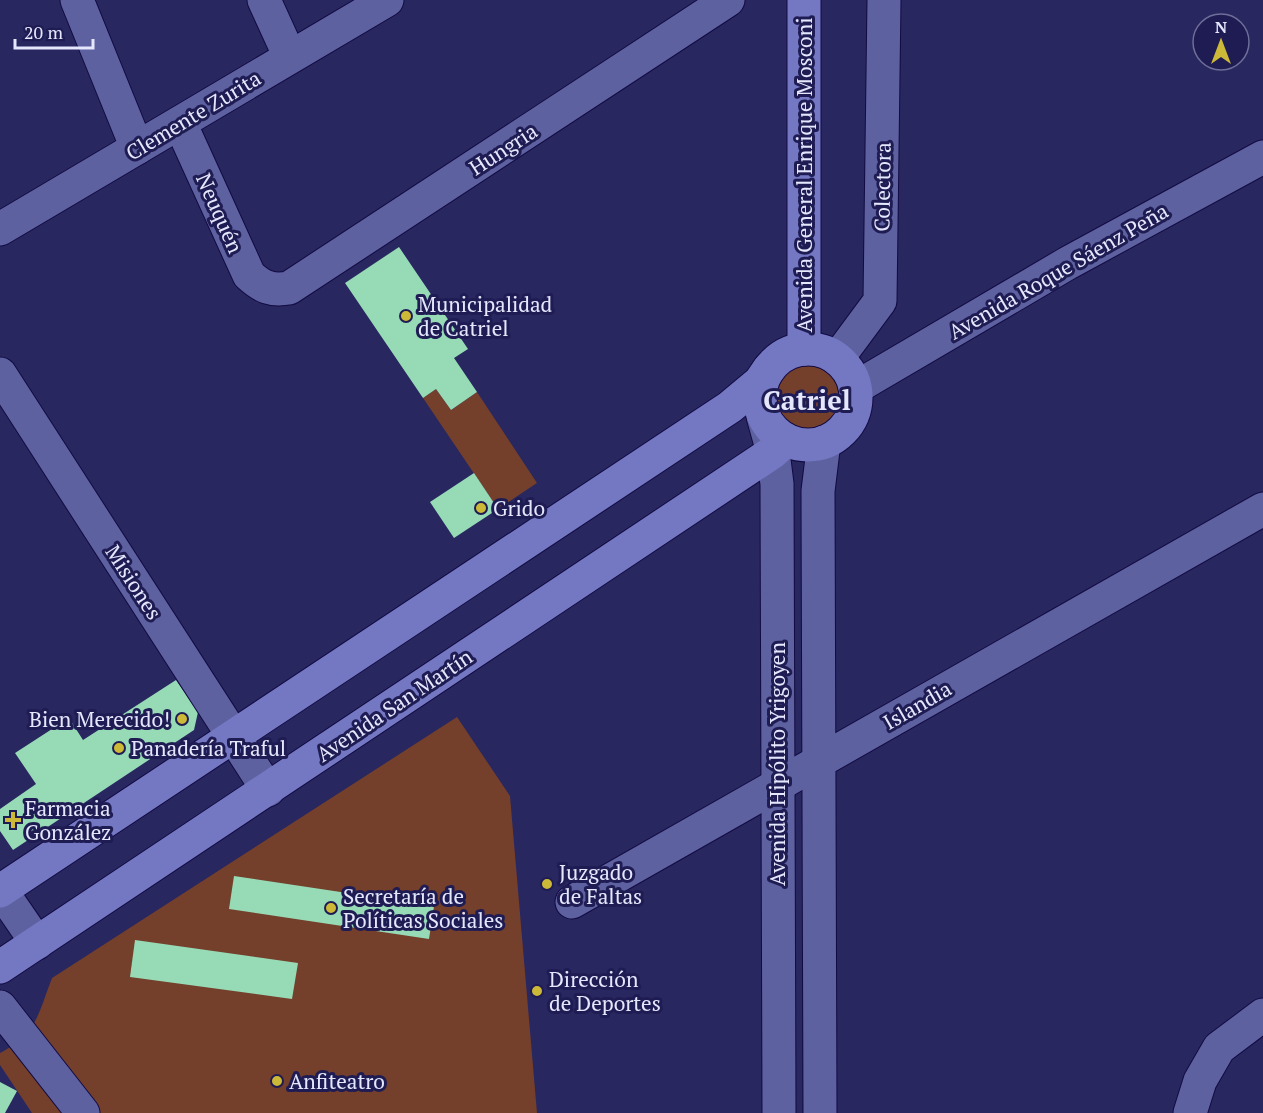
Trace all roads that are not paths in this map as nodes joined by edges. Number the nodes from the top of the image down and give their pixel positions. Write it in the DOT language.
graph roads {
  1 [pos="77,0"];
  2 [pos="264,0"];
  3 [pos="387,0"];
  4 [pos="728,0"];
  5 [pos="804,0"];
  6 [pos="884,0"];
  7 [pos="290,57"];
  8 [pos="180,123"];
  9 [pos="137,148"];
  10 [pos="1263,157"];
  11 [pos="0,229"];
  12 [pos="274,291"];
  13 [pos="804,349"];
  14 [pos="837,359"];
  15 [pos="769,369"];
  16 [pos="0,374"];
  17 [pos="855,388"];
  18 [pos="824,442"];
  19 [pos="780,446"];
  20 [pos="1263,509"];
  21 [pos="234,736"];
  22 [pos="820,761"];
  23 [pos="777,785"];
  24 [pos="268,790"];
  25 [pos="0,890"];
  26 [pos="572,902"];
  27 [pos="37,943"];
  28 [pos="0,967"];
  29 [pos="0,1006"];
  30 [pos="1263,1015"];
  31 [pos="83,1113"];
  32 [pos="779,1113"];
  33 [pos="820,1113"];
  34 [pos="1190,1113"];
  1 -- 9 [label="street"];
  2 -- 7 [label="street"];
  3 -- 7 [label="street, Clemente Zurita"];
  4 -- 12 [label="street, Hungria"];
  5 -- 13 [label="main road, Avenida General Enrique Mosconi"];
  6 -- 14 [label="street, Colectora"];
  7 -- 8 [label="street, Clemente Zurita"];
  8 -- 9 [label="street, Clemente Zurita"];
  8 -- 12 [label="street, Neuquén"];
  9 -- 11 [label="street, Clemente Zurita"];
  10 -- 17 [label="street, Avenida Roque Sáenz Peña"];
  13 -- 14 [label="main road"];
  13 -- 15 [label="main road"];
  14 -- 17 [label="main road"];
  15 -- 19 [label="main road"];
  15 -- 21 [label="main road"];
  16 -- 21 [label="street, Misiones"];
  17 -- 18 [label="main road"];
  18 -- 19 [label="main road"];
  18 -- 22 [label="street, Avenida Hipólito Yrigoyen"];
  19 -- 23 [label="street, Avenida Hipólito Yrigoyen"];
  19 -- 24 [label="main road, Avenida San Martín"];
  20 -- 22 [label="street, Islandia"];
  21 -- 24 [label="street, Misiones"];
  21 -- 25 [label="main road"];
  22 -- 23 [label="street, Islandia"];
  22 -- 33 [label="street, Avenida Hipólito Yrigoyen"];
  23 -- 26 [label="street, Islandia"];
  23 -- 32 [label="street, Avenida Hipólito Yrigoyen"];
  24 -- 27 [label="main road, Avenida San Martín"];
  25 -- 27 [label="street"];
  27 -- 28 [label="main road, Avenida San Martín"];
  29 -- 31 [label="street"];
  30 -- 34 [label="street"];
}
